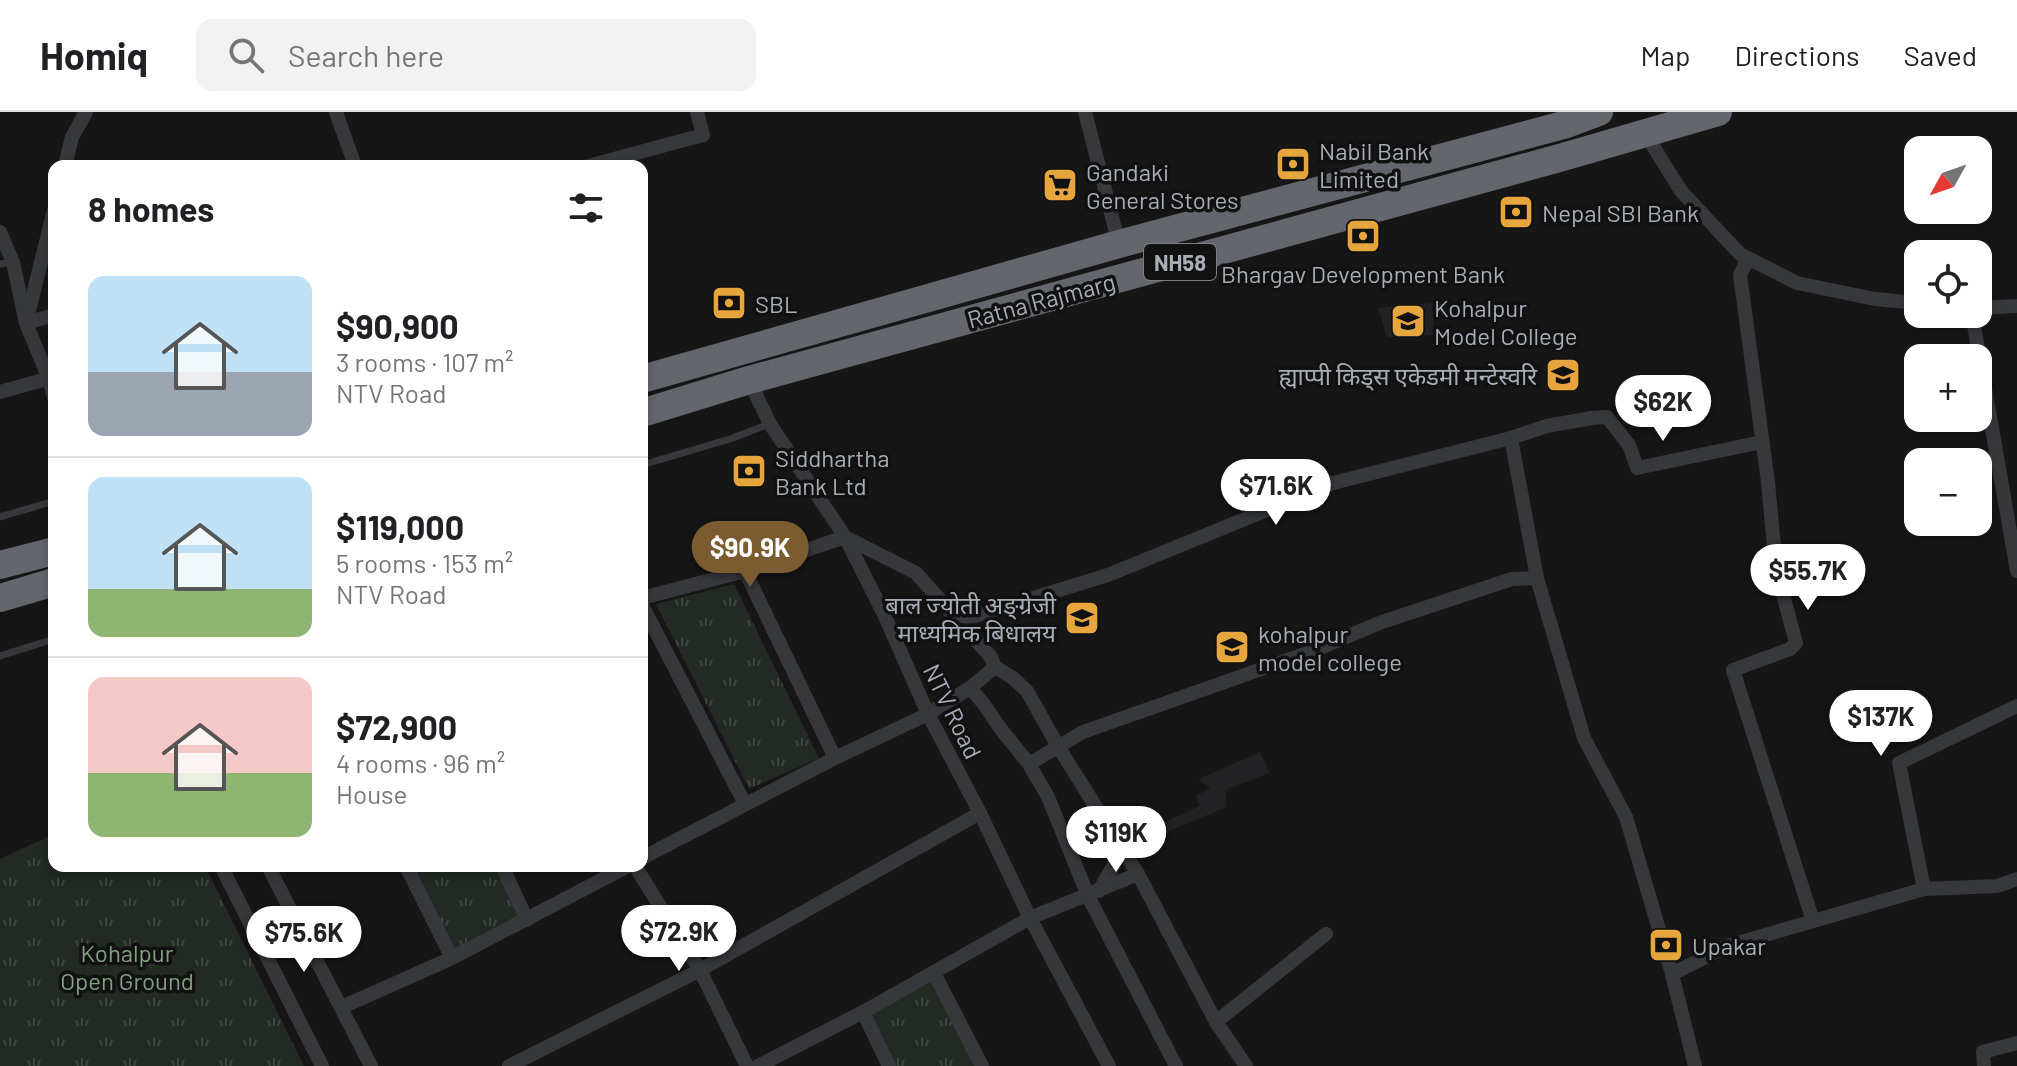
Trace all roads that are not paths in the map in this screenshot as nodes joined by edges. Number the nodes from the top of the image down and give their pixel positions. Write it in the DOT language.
graph roads {
  1 [pos="86,112"];
  2 [pos="336,112"];
  3 [pos="1085,112"];
  4 [pos="1599,112"];
  5 [pos="1718,112"];
  6 [pos="698,114"];
  7 [pos="1565,118"];
  8 [pos="1645,133"];
  9 [pos="66,160"];
  10 [pos="353,160"];
  11 [pos="610,160"];
  12 [pos="0,232"];
  13 [pos="48,234"];
  14 [pos="1119,244"];
  15 [pos="1748,258"];
  16 [pos="6,263"];
  17 [pos="1904,302"];
  18 [pos="2017,306"];
  19 [pos="1992,307"];
  20 [pos="48,317"];
  21 [pos="26,323"];
  22 [pos="1974,328"];
  23 [pos="48,370"];
  24 [pos="648,377"];
  25 [pos="48,379"];
  26 [pos="749,380"];
  27 [pos="0,392"];
  28 [pos="648,411"];
  29 [pos="770,424"];
  30 [pos="1511,438"];
  31 [pos="1762,442"];
  32 [pos="648,463"];
  33 [pos="48,503"];
  34 [pos="0,517"];
  35 [pos="845,537"];
  36 [pos="48,553"];
  37 [pos="0,565"];
  38 [pos="745,571"];
  39 [pos="2017,571"];
  40 [pos="1537,578"];
  41 [pos="48,584"];
  42 [pos="648,596"];
  43 [pos="0,598"];
  44 [pos="648,617"];
  45 [pos="958,621"];
  46 [pos="48,641"];
  47 [pos="0,656"];
  48 [pos="995,667"];
  49 [pos="970,688"];
  50 [pos="2017,706"];
  51 [pos="928,714"];
  52 [pos="1059,748"];
  53 [pos="835,758"];
  54 [pos="1029,764"];
  55 [pos="745,804"];
  56 [pos="980,813"];
  57 [pos="1123,849"];
  58 [pos="648,855"];
  59 [pos="224,872"];
  60 [pos="271,872"];
  61 [pos="409,872"];
  62 [pos="505,872"];
  63 [pos="617,872"];
  64 [pos="639,872"];
  65 [pos="1138,874"];
  66 [pos="2017,879"];
  67 [pos="1924,889"];
  68 [pos="1093,893"];
  69 [pos="1030,918"];
  70 [pos="527,920"];
  71 [pos="1813,921"];
  72 [pos="1326,934"];
  73 [pos="452,958"];
  74 [pos="700,970"];
  75 [pos="934,973"];
  76 [pos="1672,974"];
  77 [pos="342,1007"];
  78 [pos="863,1012"];
  79 [pos="1216,1022"];
  80 [pos="2017,1043"];
  81 [pos="322,1066"];
  82 [pos="371,1066"];
  83 [pos="509,1066"];
  84 [pos="747,1066"];
  85 [pos="758,1066"];
  86 [pos="889,1066"];
  87 [pos="982,1066"];
  88 [pos="1109,1066"];
  89 [pos="1176,1066"];
  90 [pos="1246,1066"];
  91 [pos="1695,1066"];
  92 [pos="1984,1066"];
  1 -- 9 [label="street"];
  2 -- 10 [label="street"];
  3 -- 14 [label="street"];
  4 -- 7 [label="highway, Ratna Rajmarg / NH58"];
  5 -- 8 [label="highway, Ratna Rajmarg / NH58"];
  6 -- 11 [label="street"];
  7 -- 14 [label="highway, Ratna Rajmarg / NH58"];
  8 -- 15 [label="street"];
  8 -- 26 [label="highway, Ratna Rajmarg / NH58"];
  12 -- 16 [label="street"];
  13 -- 21 [label="street"];
  14 -- 24 [label="highway, Ratna Rajmarg / NH58"];
  15 -- 17 [label="street"];
  15 -- 31 [label="street"];
  16 -- 21 [label="street"];
  18 -- 19 [label="street"];
  20 -- 21 [label="street"];
  21 -- 23 [label="street"];
  22 -- 39 [label="street"];
  25 -- 27 [label="street"];
  26 -- 28 [label="highway, Ratna Rajmarg / NH58"];
  26 -- 29 [label="street, NTV Road"];
  29 -- 32 [label="lane"];
  29 -- 35 [label="street, NTV Road"];
  30 -- 31 [label="street"];
  30 -- 40 [label="street"];
  30 -- 45 [label="street"];
  31 -- 71 [label="street"];
  33 -- 34 [label="lane"];
  35 -- 38 [label="street"];
  35 -- 45 [label="street"];
  35 -- 51 [label="street, NTV Road"];
  36 -- 37 [label="highway"];
  38 -- 42 [label="street"];
  38 -- 53 [label="street"];
  40 -- 52 [label="street"];
  40 -- 76 [label="street"];
  41 -- 43 [label="highway"];
  44 -- 55 [label="street"];
  45 -- 48 [label="street"];
  46 -- 47 [label="lane"];
  48 -- 49 [label="street"];
  48 -- 52 [label="street"];
  49 -- 51 [label="street"];
  49 -- 54 [label="street"];
  50 -- 67 [label="street"];
  51 -- 53 [label="street"];
  51 -- 56 [label="street, NTV Road"];
  52 -- 54 [label="street"];
  52 -- 57 [label="street"];
  53 -- 55 [label="street"];
  54 -- 68 [label="street"];
  55 -- 58 [label="street"];
  56 -- 69 [label="street, NTV Road"];
  56 -- 74 [label="street"];
  57 -- 65 [label="street"];
  57 -- 68 [label="street"];
  59 -- 81 [label="street"];
  60 -- 77 [label="street"];
  61 -- 73 [label="street"];
  62 -- 70 [label="street"];
  63 -- 70 [label="street"];
  64 -- 74 [label="street"];
  65 -- 68 [label="street"];
  65 -- 79 [label="street"];
  66 -- 67 [label="street"];
  67 -- 71 [label="street"];
  68 -- 69 [label="street"];
  68 -- 89 [label="street"];
  69 -- 75 [label="street"];
  69 -- 88 [label="street, NTV Road"];
  70 -- 73 [label="street"];
  71 -- 76 [label="street"];
  72 -- 79 [label="street"];
  73 -- 77 [label="street"];
  74 -- 83 [label="street"];
  74 -- 84 [label="street"];
  75 -- 78 [label="street"];
  75 -- 87 [label="street"];
  76 -- 91 [label="street"];
  77 -- 82 [label="street"];
  78 -- 85 [label="street"];
  78 -- 86 [label="street"];
  79 -- 90 [label="street"];
  80 -- 92 [label="street"];
}
